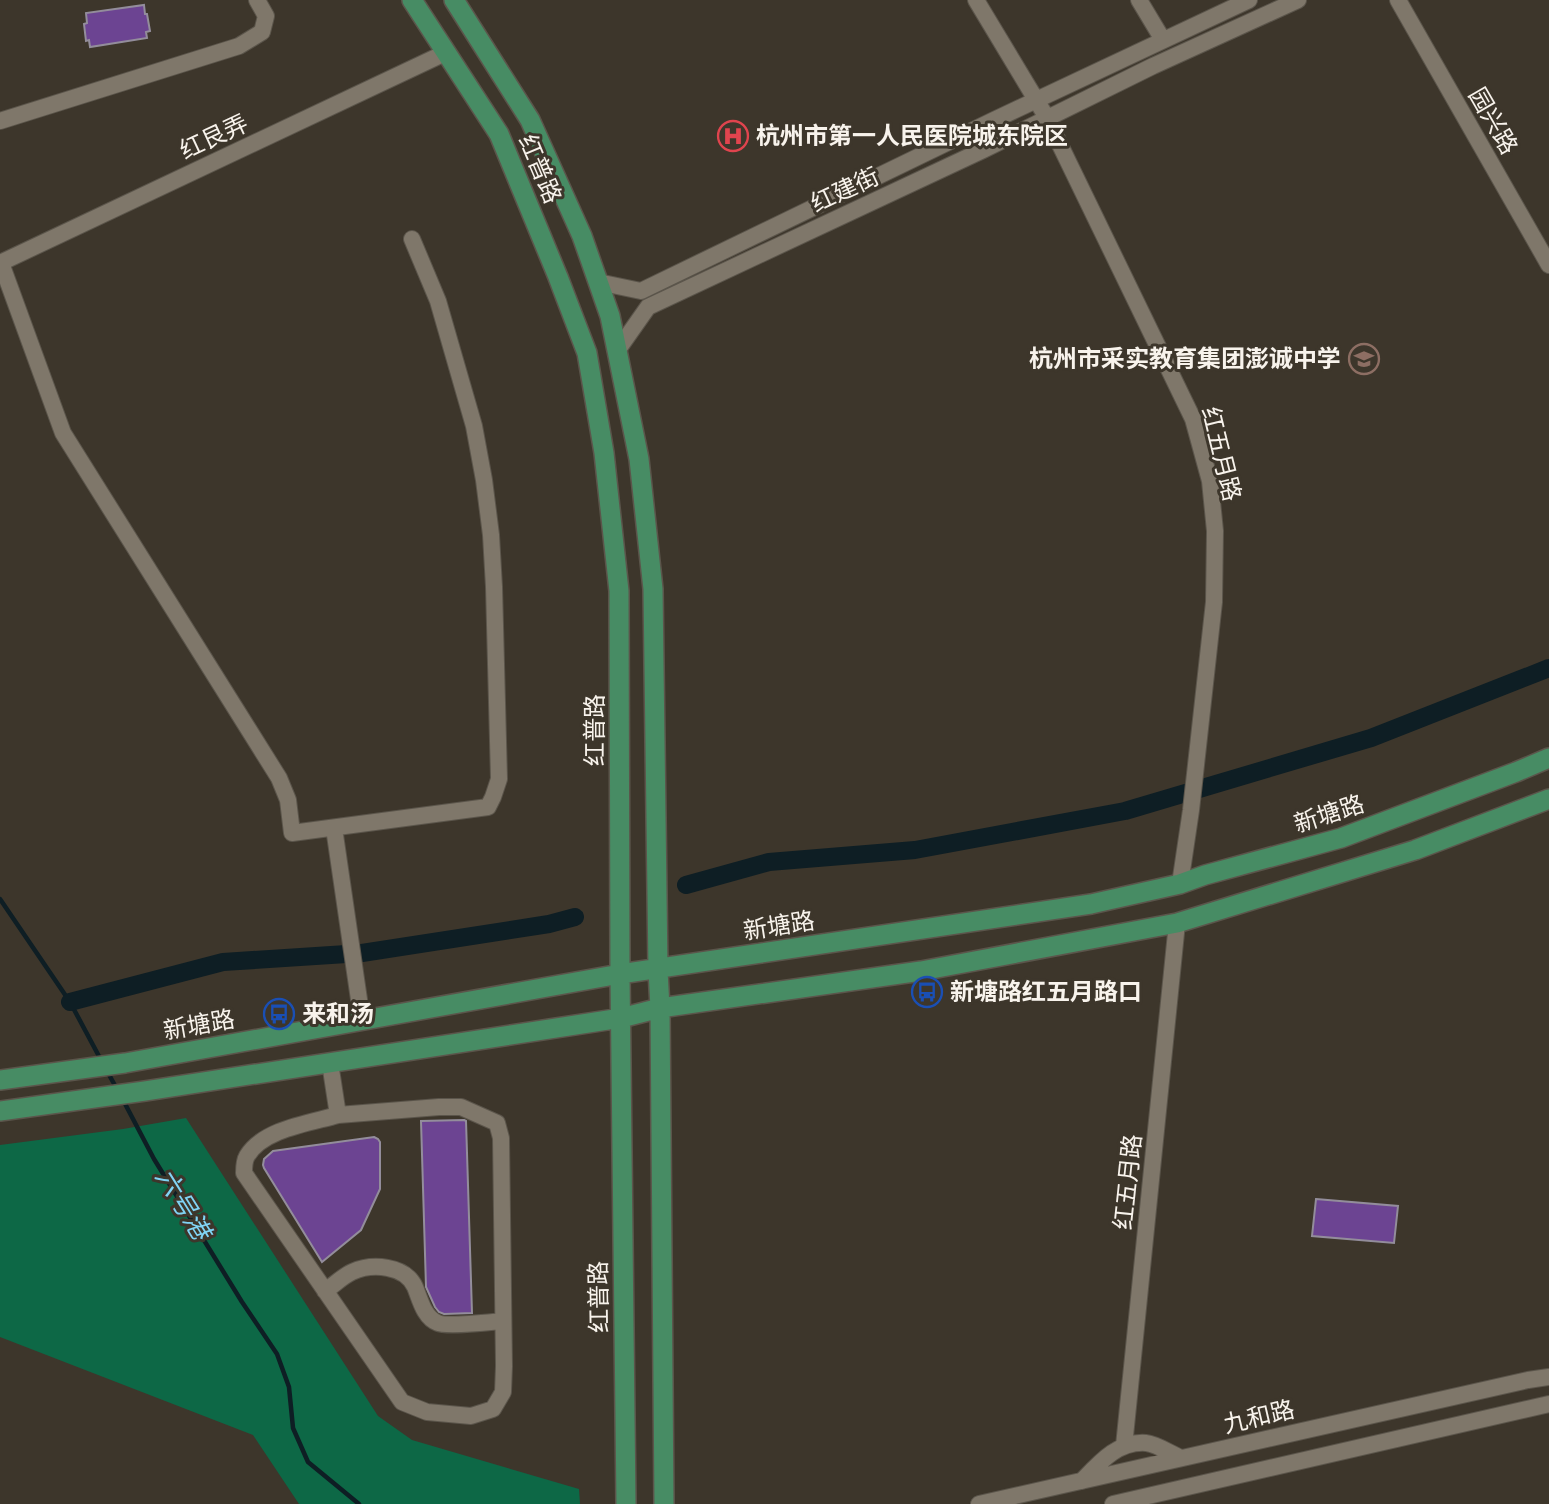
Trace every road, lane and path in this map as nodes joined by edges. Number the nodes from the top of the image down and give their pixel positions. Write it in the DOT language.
graph roads {
  1 [pos="257,0"];
  2 [pos="412,0"];
  3 [pos="454,0"];
  4 [pos="976,0"];
  5 [pos="1139,0"];
  6 [pos="1249,0"];
  7 [pos="1298,0"];
  8 [pos="1398,0"];
  9 [pos="1163,40"];
  10 [pos="447,52"];
  11 [pos="1036,100"];
  12 [pos="1047,118"];
  13 [pos="0,121"];
  14 [pos="412,239"];
  15 [pos="0,263"];
  16 [pos="1549,265"];
  17 [pos="598,282"];
  18 [pos="617,351"];
  19 [pos="1549,758"];
  20 [pos="1549,799"];
  21 [pos="334,828"];
  22 [pos="1180,884"];
  23 [pos="1177,923"];
  24 [pos="658,970"];
  25 [pos="620,974"];
  26 [pos="660,1009"];
  27 [pos="621,1018"];
  28 [pos="362,1020"];
  29 [pos="330,1063"];
  30 [pos="0,1080"];
  31 [pos="0,1111"];
  32 [pos="338,1115"];
  33 [pos="325,1290"];
  34 [pos="503,1321"];
  35 [pos="1549,1377"];
  36 [pos="1549,1404"];
  37 [pos="1124,1446"];
  38 [pos="1181,1458"];
  39 [pos="1082,1481"];
  40 [pos="626,1504"];
  41 [pos="664,1504"];
  42 [pos="979,1504"];
  43 [pos="1113,1504"];
  1 -- 13 [label="street"];
  2 -- 10 [label="main road, 红普路"];
  3 -- 17 [label="main road, 红普路"];
  4 -- 11 [label="street, 红五月路"];
  5 -- 9 [label="street"];
  6 -- 9 [label="street, 红建街"];
  7 -- 12 [label="street, 红建街"];
  8 -- 16 [label="street, 园兴路"];
  9 -- 11 [label="street, 红建街"];
  10 -- 15 [label="street, 红艮弄"];
  10 -- 25 [label="main road, 红普路"];
  11 -- 12 [label="street, 红五月路"];
  11 -- 17 [label="street, 红建街"];
  12 -- 18 [label="street, 红建街"];
  12 -- 22 [label="street, 红五月路"];
  14 -- 21 [label="street"];
  15 -- 21 [label="street"];
  17 -- 18 [label="main road, 红普路"];
  18 -- 24 [label="main road, 红普路"];
  19 -- 22 [label="main road, 新塘路"];
  20 -- 23 [label="main road"];
  21 -- 28 [label="street"];
  22 -- 24 [label="main road, 新塘路"];
  23 -- 26 [label="main road"];
  23 -- 37 [label="street, 红五月路"];
  24 -- 25 [label="main road, 新塘路"];
  24 -- 26 [label="main road, 红普路"];
  25 -- 27 [label="main road, 红普路"];
  25 -- 28 [label="main road, 新塘路"];
  26 -- 27 [label="main road"];
  26 -- 41 [label="main road, 红普路"];
  27 -- 29 [label="main road"];
  27 -- 40 [label="main road, 红普路"];
  28 -- 30 [label="main road, 新塘路"];
  29 -- 31 [label="main road"];
  29 -- 32 [label="street"];
  32 -- 33 [label="street"];
  32 -- 34 [label="street"];
  33 -- 34 [label="street"];
  33 -- 34 [label="street"];
  35 -- 38 [label="street, 九和路"];
  36 -- 43 [label="street"];
  37 -- 38 [label="street"];
  37 -- 39 [label="street"];
  38 -- 39 [label="street, 九和路"];
  39 -- 42 [label="street, 九和路"];
}
